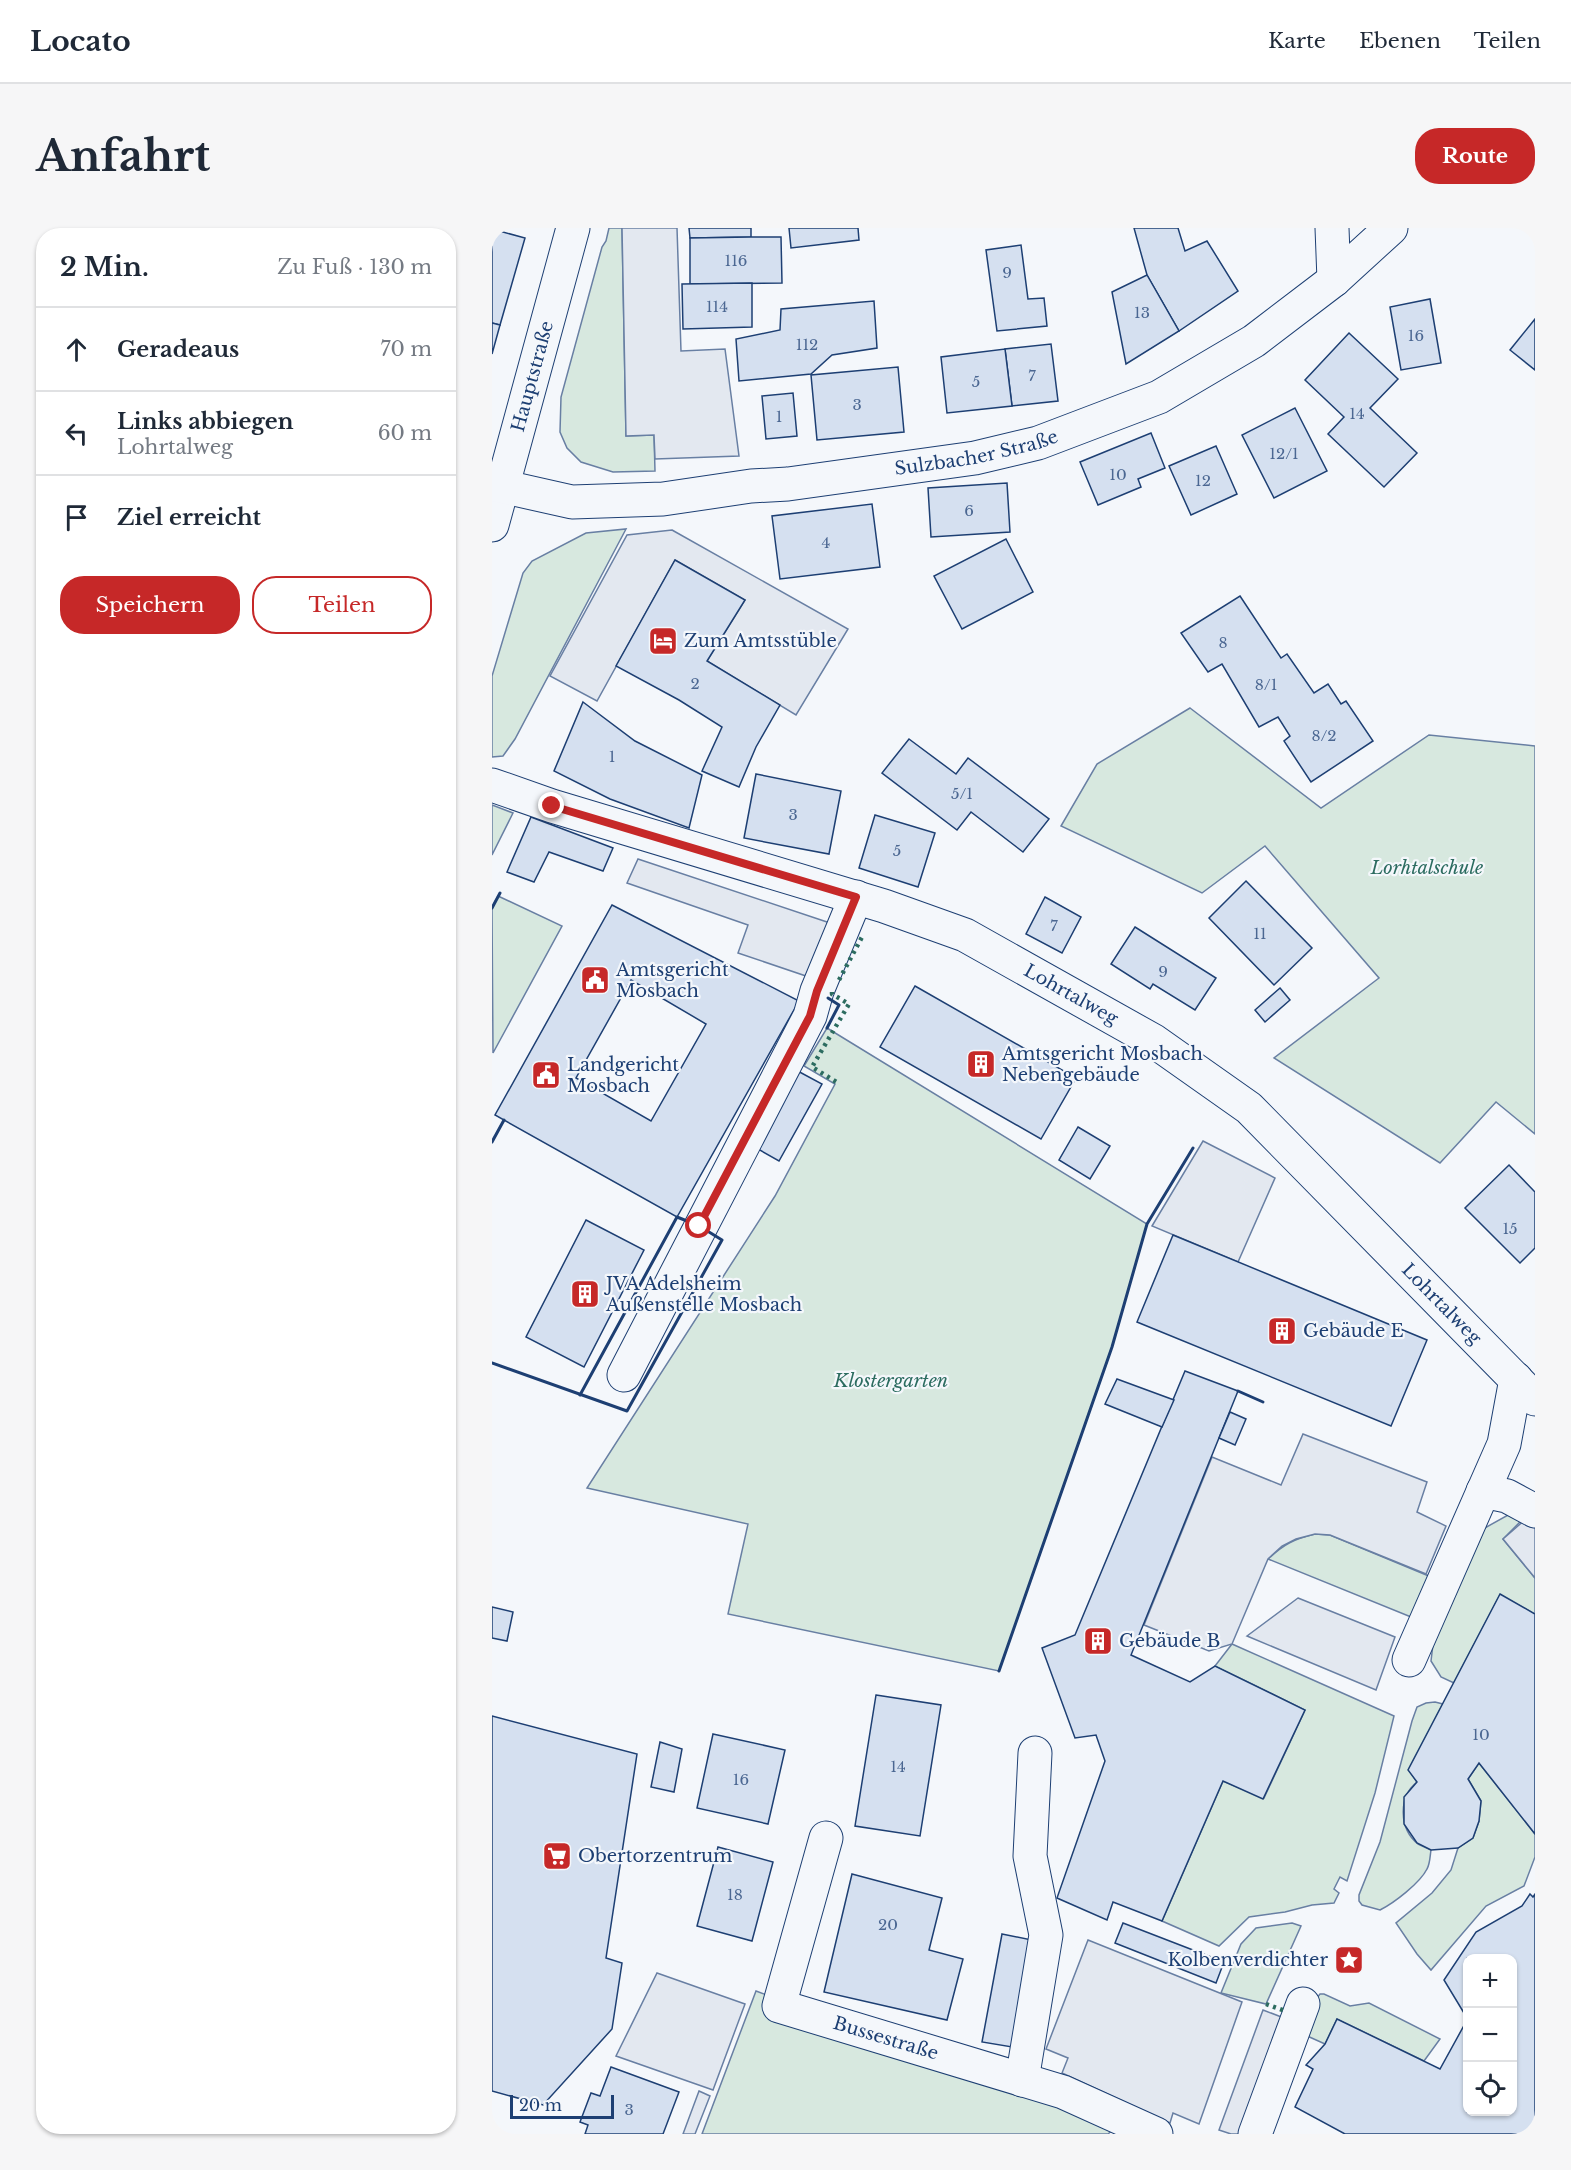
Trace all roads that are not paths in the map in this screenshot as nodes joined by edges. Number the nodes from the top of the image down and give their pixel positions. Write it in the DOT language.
graph roads {
  1 [pos="573,228"];
  2 [pos="1332,228"];
  3 [pos="1391,228"];
  4 [pos="1334,280"];
  5 [pos="497,485"];
  6 [pos="492,525"];
  7 [pos="492,785"];
  8 [pos="856,897"];
  9 [pos="624,1375"];
  10 [pos="1526,1389"];
  11 [pos="1483,1491"];
  12 [pos="1535,1511"];
  13 [pos="1409,1660"];
  14 [pos="1035,1753"];
  15 [pos="825,1838"];
  16 [pos="1303,2004"];
  17 [pos="1022,2080"];
  18 [pos="1156,2134"];
  19 [pos="1256,2134"];
  1 -- 5 [label="street, Hauptstraße"];
  2 -- 4 [label="street"];
  3 -- 4 [label="street, Sulzbacher Straße"];
  4 -- 5 [label="street, Sulzbacher Straße"];
  5 -- 6 [label="street, Hauptstraße"];
  7 -- 8 [label="street, Lohrtalweg"];
  8 -- 9 [label="street"];
  8 -- 10 [label="street, Lohrtalweg"];
  10 -- 11 [label="street"];
  11 -- 12 [label="street"];
  11 -- 13 [label="street"];
  14 -- 17 [label="street"];
  15 -- 17 [label="street, Bussestraße"];
  16 -- 19 [label="street"];
  17 -- 18 [label="street, Bussestraße"];
}
